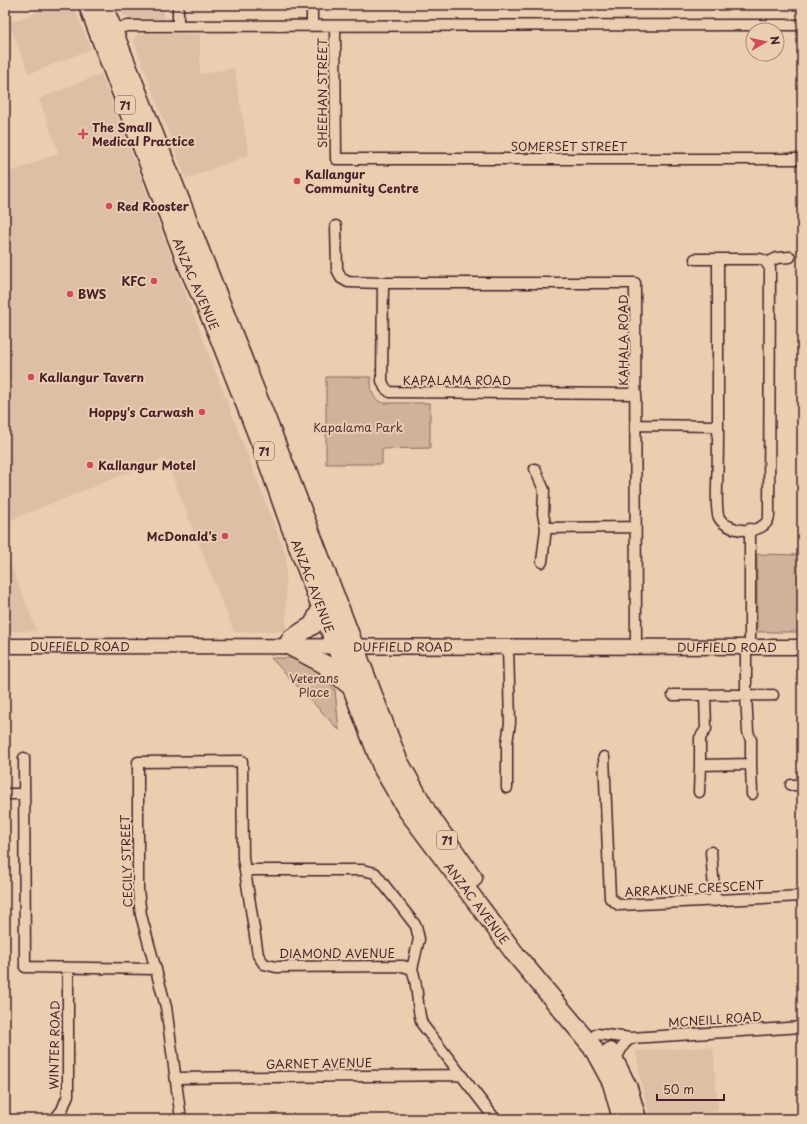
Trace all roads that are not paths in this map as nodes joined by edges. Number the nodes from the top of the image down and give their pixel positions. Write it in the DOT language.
graph roads {
  1 [pos="88,5"];
  2 [pos="103,5"];
  3 [pos="178,5"];
  4 [pos="312,5"];
  5 [pos="802,25"];
  6 [pos="178,26"];
  7 [pos="312,26"];
  8 [pos="335,26"];
  9 [pos="112,29"];
  10 [pos="802,159"];
  11 [pos="336,160"];
  12 [pos="336,226"];
  13 [pos="790,257"];
  14 [pos="695,259"];
  15 [pos="718,260"];
  16 [pos="767,263"];
  17 [pos="383,283"];
  18 [pos="636,394"];
  19 [pos="636,425"];
  20 [pos="718,426"];
  21 [pos="535,469"];
  22 [pos="635,527"];
  23 [pos="550,528"];
  24 [pos="750,529"];
  25 [pos="542,562"];
  26 [pos="321,609"];
  27 [pos="288,645"];
  28 [pos="5,646"];
  29 [pos="335,646"];
  30 [pos="354,646"];
  31 [pos="508,646"];
  32 [pos="636,646"];
  33 [pos="748,646"];
  34 [pos="802,647"];
  35 [pos="350,686"];
  36 [pos="746,694"];
  37 [pos="673,695"];
  38 [pos="705,695"];
  39 [pos="773,696"];
  40 [pos="604,757"];
  41 [pos="24,758"];
  42 [pos="230,761"];
  43 [pos="751,764"];
  44 [pos="700,765"];
  45 [pos="802,785"];
  46 [pos="791,786"];
  47 [pos="507,788"];
  48 [pos="699,792"];
  49 [pos="5,794"];
  50 [pos="23,794"];
  51 [pos="752,794"];
  52 [pos="711,852"];
  53 [pos="245,870"];
  54 [pos="802,896"];
  55 [pos="715,901"];
  56 [pos="68,968"];
  57 [pos="156,969"];
  58 [pos="412,969"];
  59 [pos="802,1027"];
  60 [pos="597,1034"];
  61 [pos="630,1038"];
  62 [pos="615,1060"];
  63 [pos="462,1074"];
  64 [pos="176,1078"];
  65 [pos="55,1119"];
  66 [pos="181,1119"];
  67 [pos="495,1119"];
  68 [pos="622,1119"];
  69 [pos="638,1119"];
  1 -- 26 [label="highway, ANZAC AVENUE / 71"];
  2 -- 9 [label="highway, ANZAC AVENUE / 71"];
  3 -- 6 [label="street"];
  4 -- 7 [label="street, SHEEHAN STREET"];
  5 -- 8 [label="street"];
  6 -- 7 [label="street"];
  6 -- 9 [label="street"];
  7 -- 8 [label="street"];
  8 -- 11 [label="street, SHEEHAN STREET"];
  9 -- 30 [label="highway, ANZAC AVENUE / 71"];
  10 -- 11 [label="street, SOMERSET STREET"];
  12 -- 17 [label="street, KAHALA ROAD"];
  13 -- 16 [label="street"];
  14 -- 15 [label="street"];
  15 -- 16 [label="street"];
  15 -- 20 [label="street"];
  16 -- 24 [label="street"];
  17 -- 18 [label="street, KAPALAMA ROAD"];
  17 -- 18 [label="street, KAHALA ROAD"];
  18 -- 19 [label="street, KAHALA ROAD"];
  19 -- 20 [label="street"];
  19 -- 22 [label="street, KAHALA ROAD"];
  20 -- 24 [label="street"];
  21 -- 23 [label="street"];
  22 -- 23 [label="street"];
  22 -- 32 [label="street, KAHALA ROAD"];
  23 -- 25 [label="street"];
  24 -- 33 [label="street"];
  26 -- 27 [label="highway"];
  26 -- 29 [label="highway, ANZAC AVENUE / 71"];
  27 -- 28 [label="street, DUFFIELD ROAD"];
  27 -- 29 [label="street, DUFFIELD ROAD"];
  27 -- 35 [label="highway"];
  29 -- 30 [label="street, DUFFIELD ROAD"];
  29 -- 35 [label="highway, ANZAC AVENUE / 71"];
  30 -- 31 [label="street, DUFFIELD ROAD"];
  30 -- 60 [label="highway, ANZAC AVENUE / 71"];
  31 -- 32 [label="street, DUFFIELD ROAD"];
  31 -- 47 [label="street"];
  32 -- 33 [label="street, DUFFIELD ROAD"];
  33 -- 34 [label="street, DUFFIELD ROAD"];
  33 -- 36 [label="street"];
  35 -- 68 [label="highway, ANZAC AVENUE / 71"];
  36 -- 38 [label="street"];
  36 -- 39 [label="street"];
  36 -- 43 [label="street"];
  37 -- 38 [label="street"];
  38 -- 44 [label="street"];
  40 -- 55 [label="street, ARRAKUNE CRESCENT"];
  41 -- 50 [label="street"];
  42 -- 53 [label="street, DIAMOND AVENUE"];
  42 -- 57 [label="street, CECILY STREET"];
  43 -- 44 [label="street"];
  43 -- 51 [label="street"];
  44 -- 48 [label="street"];
  45 -- 46 [label="street"];
  49 -- 50 [label="street"];
  50 -- 56 [label="street"];
  52 -- 55 [label="street"];
  53 -- 58 [label="street"];
  53 -- 58 [label="street, DIAMOND AVENUE"];
  54 -- 55 [label="street, ARRAKUNE CRESCENT"];
  56 -- 57 [label="street"];
  56 -- 65 [label="street, WINTER ROAD"];
  57 -- 64 [label="street, CECILY STREET"];
  58 -- 63 [label="street"];
  59 -- 61 [label="street, MCNEILL ROAD"];
  60 -- 61 [label="street, MCNEILL ROAD"];
  60 -- 62 [label="highway, ANZAC AVENUE / 71"];
  61 -- 62 [label="street"];
  62 -- 69 [label="highway, ANZAC AVENUE / 71"];
  63 -- 64 [label="street, GARNET AVENUE"];
  63 -- 67 [label="street"];
  64 -- 66 [label="street, CECILY STREET"];
}
